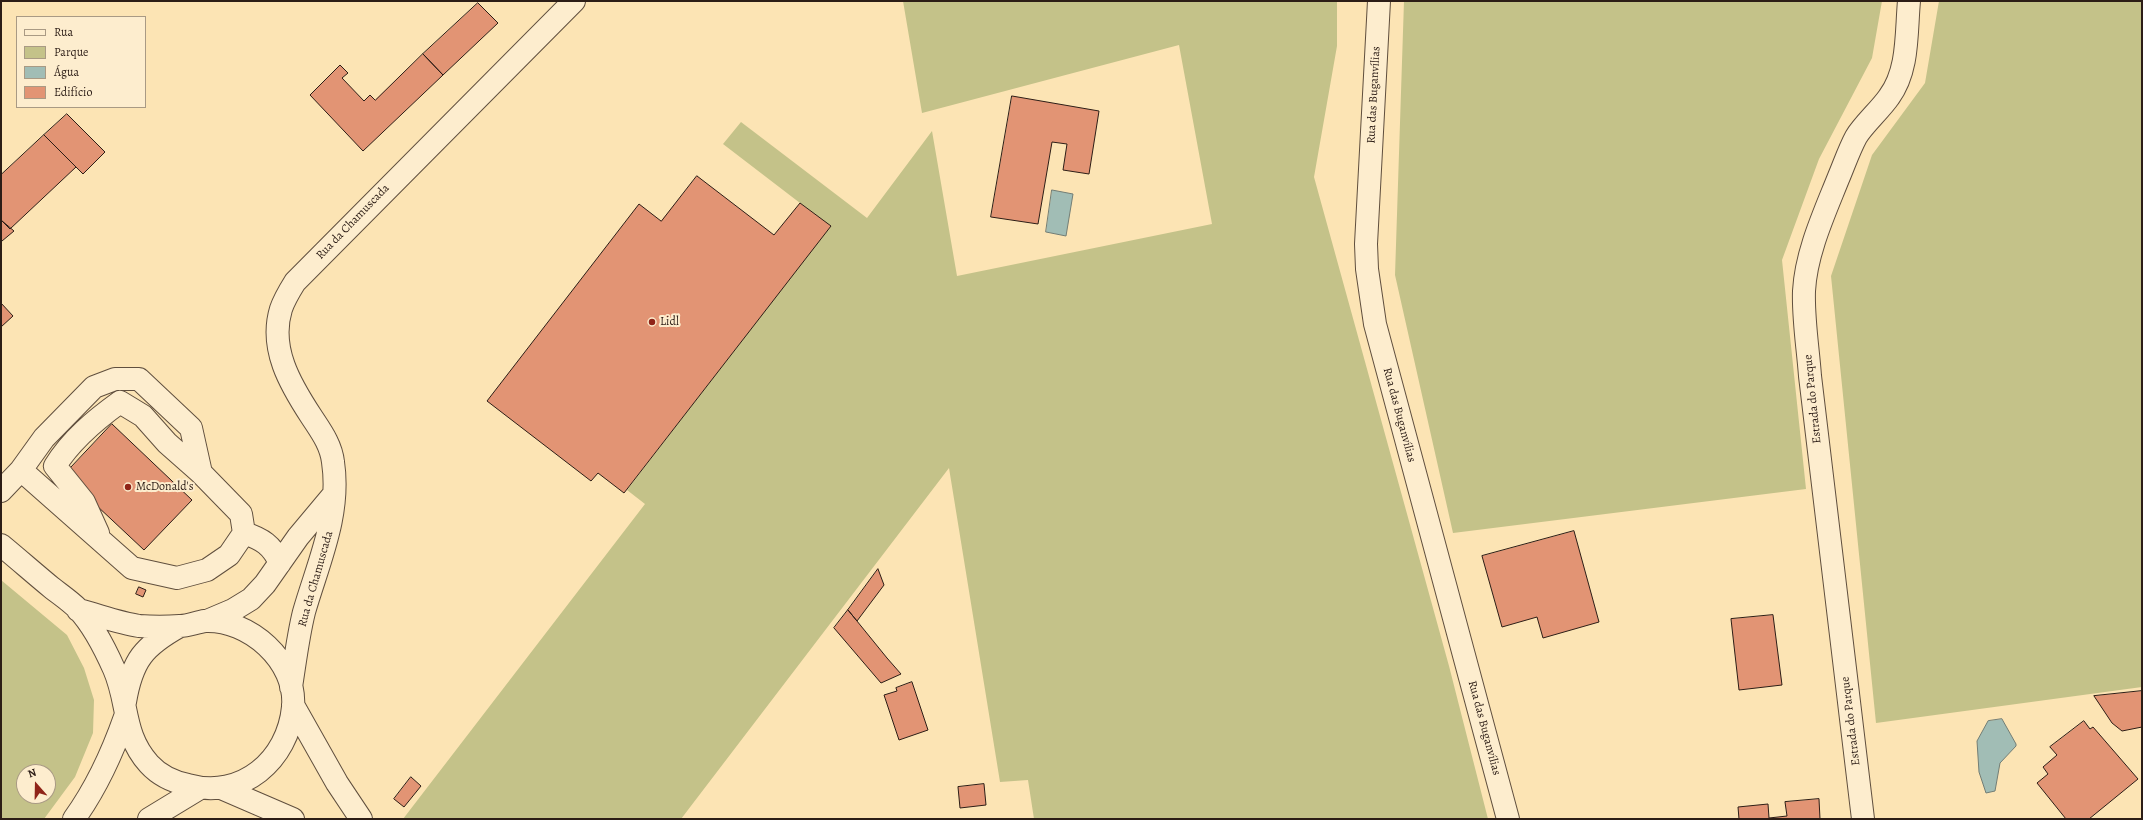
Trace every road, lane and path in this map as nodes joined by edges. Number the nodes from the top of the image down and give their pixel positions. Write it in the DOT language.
graph roads {
  1 [pos="574,1"];
  2 [pos="1379,1"];
  3 [pos="1909,1"];
  4 [pos="22,470"];
  5 [pos="201,473"];
  6 [pos="1,491"];
  7 [pos="334,494"];
  8 [pos="244,533"];
  9 [pos="101,540"];
  10 [pos="1,545"];
  11 [pos="280,563"];
  12 [pos="78,610"];
  13 [pos="206,621"];
  14 [pos="180,626"];
  15 [pos="292,696"];
  16 [pos="125,710"];
  17 [pos="200,788"];
  18 [pos="221,788"];
  19 [pos="74,819"];
  20 [pos="149,819"];
  21 [pos="293,819"];
  22 [pos="361,819"];
  23 [pos="1508,819"];
  24 [pos="1863,819"];
  1 -- 7 [label="street, Rua da Chamuscada"];
  2 -- 23 [label="street, Rua das Buganvílias"];
  3 -- 24 [label="street, Estrada do Parque"];
  4 -- 5 [label="street"];
  4 -- 6 [label="street"];
  4 -- 9 [label="street"];
  5 -- 8 [label="street"];
  5 -- 9 [label="street"];
  7 -- 11 [label="street, Rua da Chamuscada"];
  7 -- 15 [label="street, Rua da Chamuscada"];
  8 -- 9 [label="street"];
  8 -- 11 [label="street"];
  10 -- 12 [label="street"];
  11 -- 13 [label="street, Rua da Chamuscada"];
  12 -- 14 [label="street"];
  12 -- 16 [label="street"];
  13 -- 14 [label="street"];
  13 -- 15 [label="street"];
  14 -- 16 [label="street"];
  15 -- 18 [label="street, Rua da Chamuscada"];
  15 -- 22 [label="street"];
  16 -- 17 [label="street"];
  16 -- 19 [label="street"];
  17 -- 18 [label="street"];
  17 -- 20 [label="street"];
  18 -- 21 [label="street"];
}
